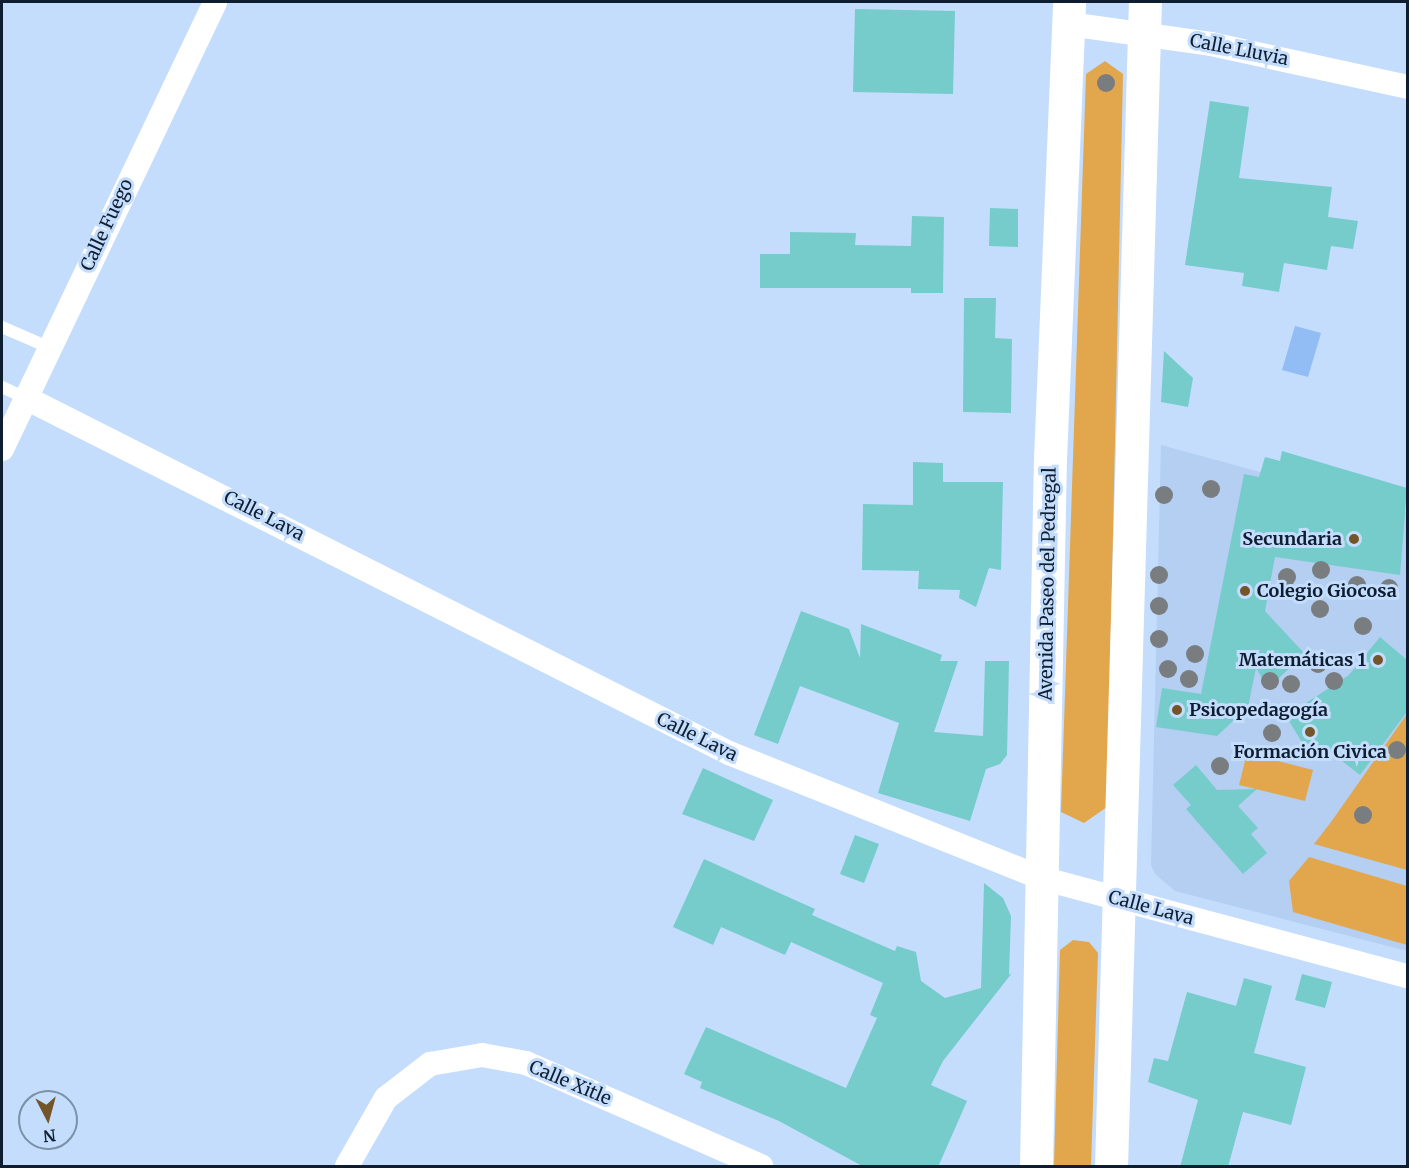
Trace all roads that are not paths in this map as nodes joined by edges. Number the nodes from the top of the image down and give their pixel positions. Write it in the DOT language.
graph roads {
  1 [pos="215,2"];
  2 [pos="1069,13"];
  3 [pos="1145,17"];
  4 [pos="1407,87"];
  5 [pos="2,327"];
  6 [pos="50,348"];
  7 [pos="2,387"];
  8 [pos="26,398"];
  9 [pos="2,449"];
  10 [pos="1041,878"];
  11 [pos="1119,901"];
  12 [pos="1407,976"];
  13 [pos="347,1167"];
  14 [pos="761,1167"];
  15 [pos="1036,1167"];
  16 [pos="1111,1167"];
  1 -- 6 [label="street, Calle Fuego"];
  2 -- 3 [label="street, Calle Lluvia"];
  2 -- 10 [label="main road, Avenida Paseo del Pedregal"];
  3 -- 4 [label="street, Calle Lluvia"];
  3 -- 11 [label="main road"];
  5 -- 6 [label="lane"];
  6 -- 8 [label="street, Calle Fuego"];
  7 -- 8 [label="lane"];
  8 -- 9 [label="street, Calle Fuego"];
  8 -- 10 [label="street, Calle Lava"];
  10 -- 11 [label="street, Calle Lava"];
  10 -- 15 [label="main road, Avenida Paseo del Pedregal"];
  11 -- 12 [label="street, Calle Lava"];
  11 -- 16 [label="main road"];
  13 -- 14 [label="street, Calle Xitle"];
}
